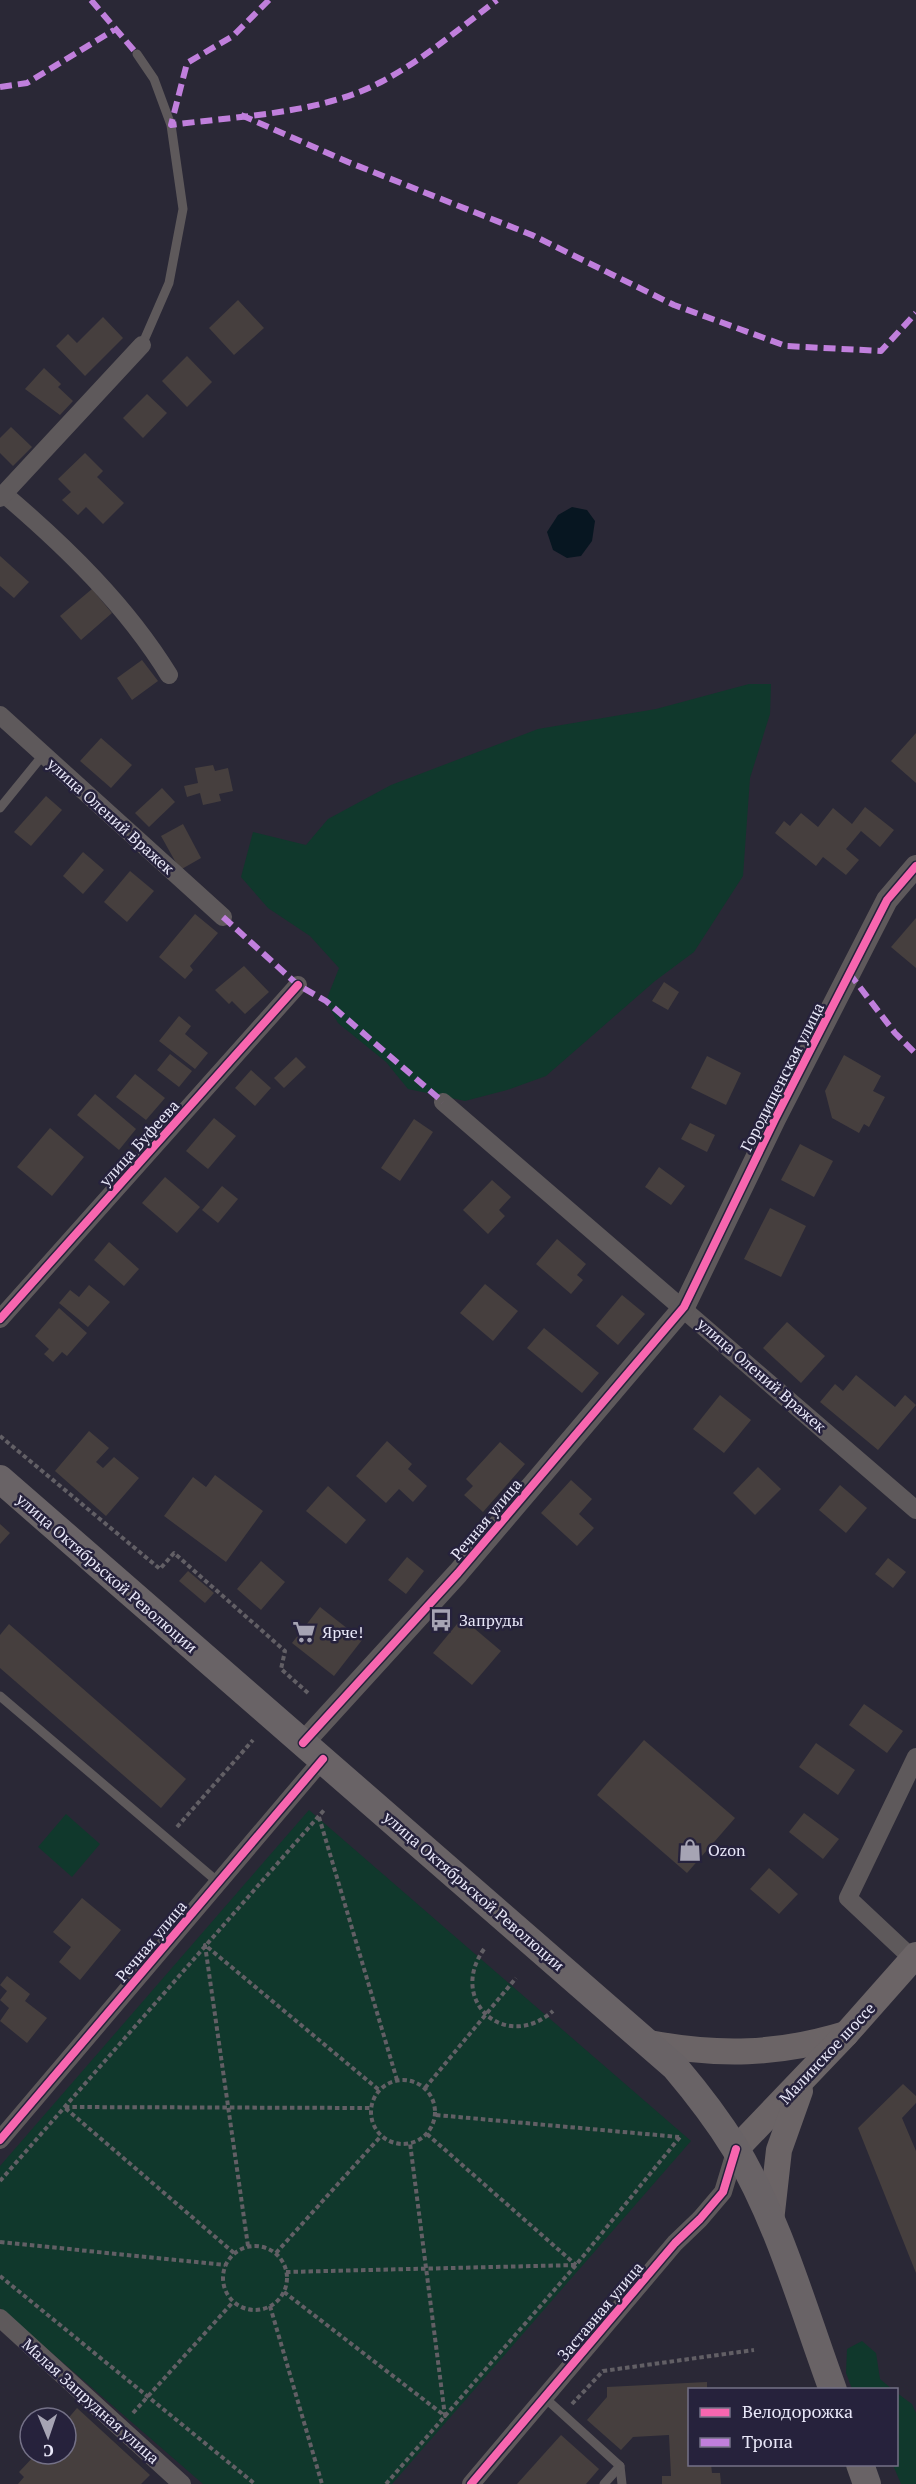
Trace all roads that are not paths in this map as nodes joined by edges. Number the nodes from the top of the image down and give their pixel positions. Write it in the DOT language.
graph roads {
  1 [pos="137,54"];
  2 [pos="142,345"];
  3 [pos="2,496"];
  4 [pos="169,675"];
  5 [pos="0,715"];
  6 [pos="43,755"];
  7 [pos="0,808"];
  8 [pos="916,866"];
  9 [pos="223,917"];
  10 [pos="298,985"];
  11 [pos="443,1102"];
  12 [pos="684,1307"];
  13 [pos="0,1319"];
  14 [pos="0,1479"];
  15 [pos="916,1510"];
  16 [pos="0,1696"];
  17 [pos="313,1751"];
  18 [pos="916,1757"];
  19 [pos="218,1882"];
  20 [pos="914,1957"];
  21 [pos="846,2034"];
  22 [pos="649,2043"];
  23 [pos="807,2075"];
  24 [pos="0,2140"];
  25 [pos="736,2150"];
  26 [pos="771,2221"];
  27 [pos="0,2318"];
  28 [pos="831,2388"];
  29 [pos="545,2398"];
  30 [pos="620,2466"];
  31 [pos="861,2466"];
  32 [pos="182,2484"];
  33 [pos="471,2484"];
  34 [pos="604,2484"];
  35 [pos="622,2484"];
  36 [pos="867,2484"];
  1 -- 2 [label="lane"];
  2 -- 3 [label="street"];
  3 -- 4 [label="street"];
  5 -- 6 [label="street, улица Олений Вражек"];
  6 -- 7 [label="lane"];
  6 -- 9 [label="street, улица Олений Вражек"];
  8 -- 12 [label="street, Городищенская улица"];
  10 -- 13 [label="street, улица Буфеева"];
  11 -- 12 [label="street, улица Олений Вражек"];
  12 -- 15 [label="street, улица Олений Вражек"];
  12 -- 17 [label="street, Речная улица"];
  14 -- 17 [label="main road, улица Октябрьской Революции"];
  16 -- 19 [label="lane"];
  17 -- 19 [label="street, Речная улица"];
  17 -- 22 [label="main road, улица Октябрьской Революции"];
  18 -- 20 [label="street"];
  19 -- 24 [label="street, Речная улица"];
  20 -- 21 [label="main road, Малинское шоссе"];
  21 -- 22 [label="main road"];
  21 -- 23 [label="main road, Малинское шоссе"];
  22 -- 25 [label="main road, улица Октябрьской Революции"];
  23 -- 25 [label="main road, Малинское шоссе"];
  23 -- 26 [label="main road"];
  25 -- 26 [label="main road, улица Октябрьской Революции"];
  25 -- 29 [label="street, Заставная улица"];
  26 -- 28 [label="main road, улица Октябрьской Революции"];
  27 -- 32 [label="street, Малая Запрудная улица"];
  29 -- 30 [label="lane"];
  29 -- 33 [label="street, Заставная улица"];
  30 -- 34 [label="lane"];
  30 -- 35 [label="lane"];
  31 -- 36 [label="main road"];
}
